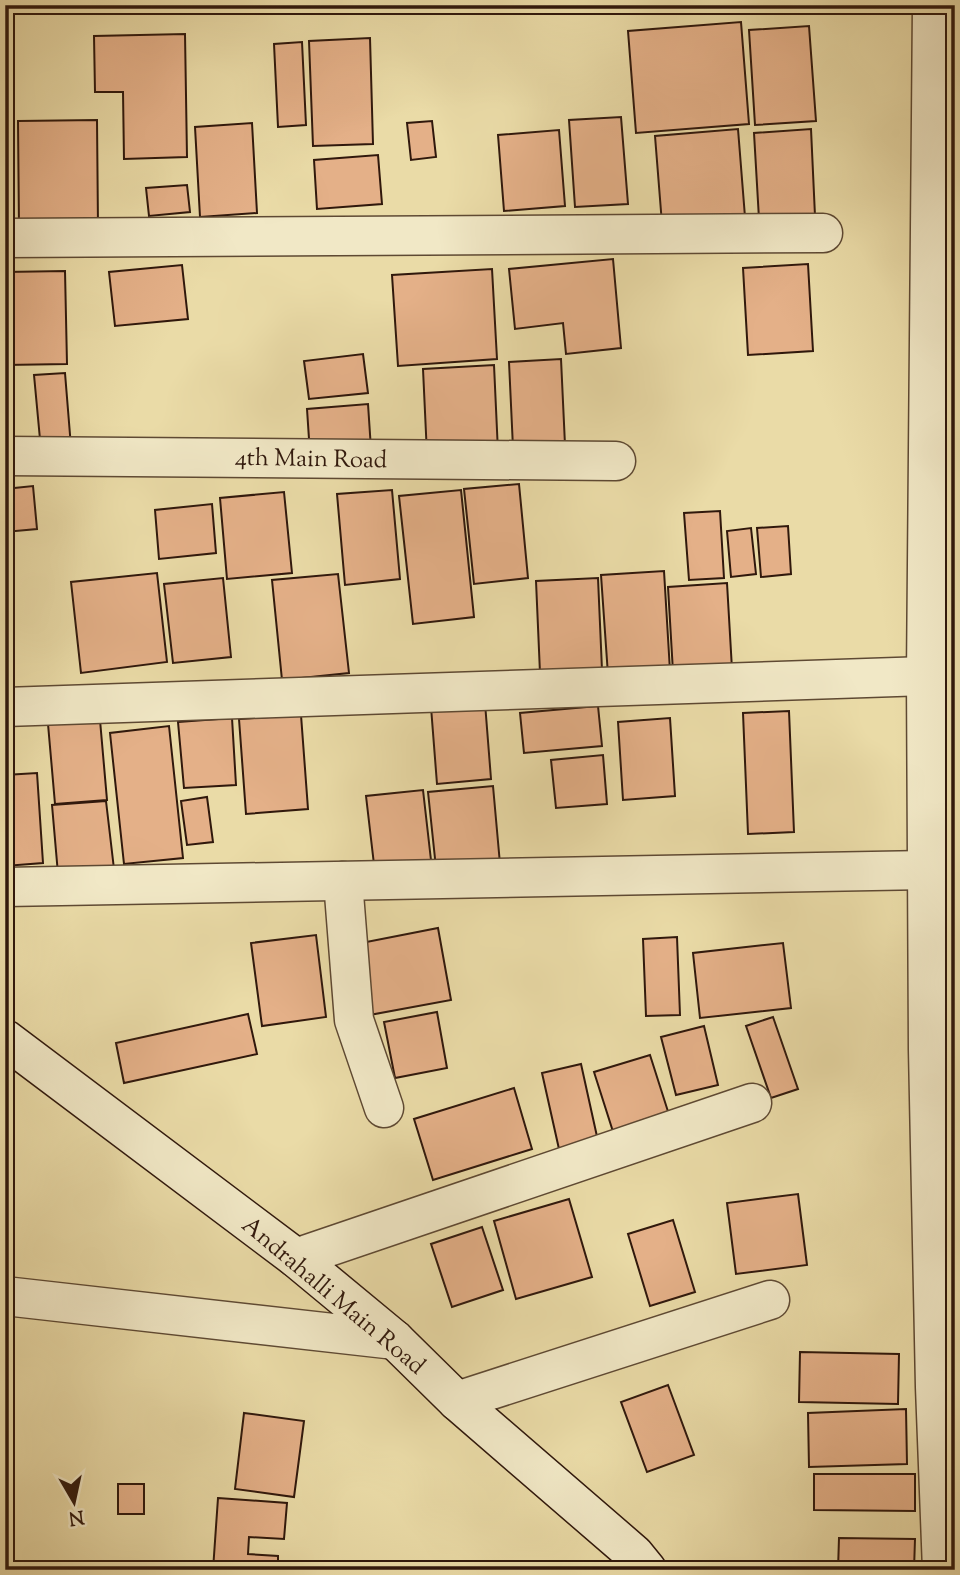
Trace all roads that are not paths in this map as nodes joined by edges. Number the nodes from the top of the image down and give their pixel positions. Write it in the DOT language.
graph roads {
  1 [pos="932,5"];
  2 [pos="823,233"];
  3 [pos="5,238"];
  4 [pos="5,456"];
  5 [pos="617,461"];
  6 [pos="940,678"];
  7 [pos="5,707"];
  8 [pos="928,870"];
  9 [pos="343,881"];
  10 [pos="5,887"];
  11 [pos="5,1039"];
  12 [pos="752,1103"];
  13 [pos="384,1108"];
  14 [pos="296,1258"];
  15 [pos="5,1296"];
  16 [pos="770,1300"];
  17 [pos="395,1339"];
  18 [pos="457,1401"];
  19 [pos="648,1570"];
  20 [pos="942,1570"];
  1 -- 6 [label="street"];
  2 -- 3 [label="street"];
  4 -- 5 [label="street, 4th Main Road"];
  6 -- 7 [label="street"];
  6 -- 8 [label="street"];
  8 -- 9 [label="street"];
  8 -- 20 [label="street"];
  9 -- 10 [label="street"];
  9 -- 13 [label="street"];
  11 -- 14 [label="street, Andrahalli Main Road"];
  12 -- 14 [label="street"];
  14 -- 17 [label="street, Andrahalli Main Road"];
  15 -- 17 [label="street"];
  16 -- 18 [label="street"];
  17 -- 18 [label="street, Andrahalli Main Road"];
  18 -- 19 [label="street, Andrahalli Main Road"];
}
